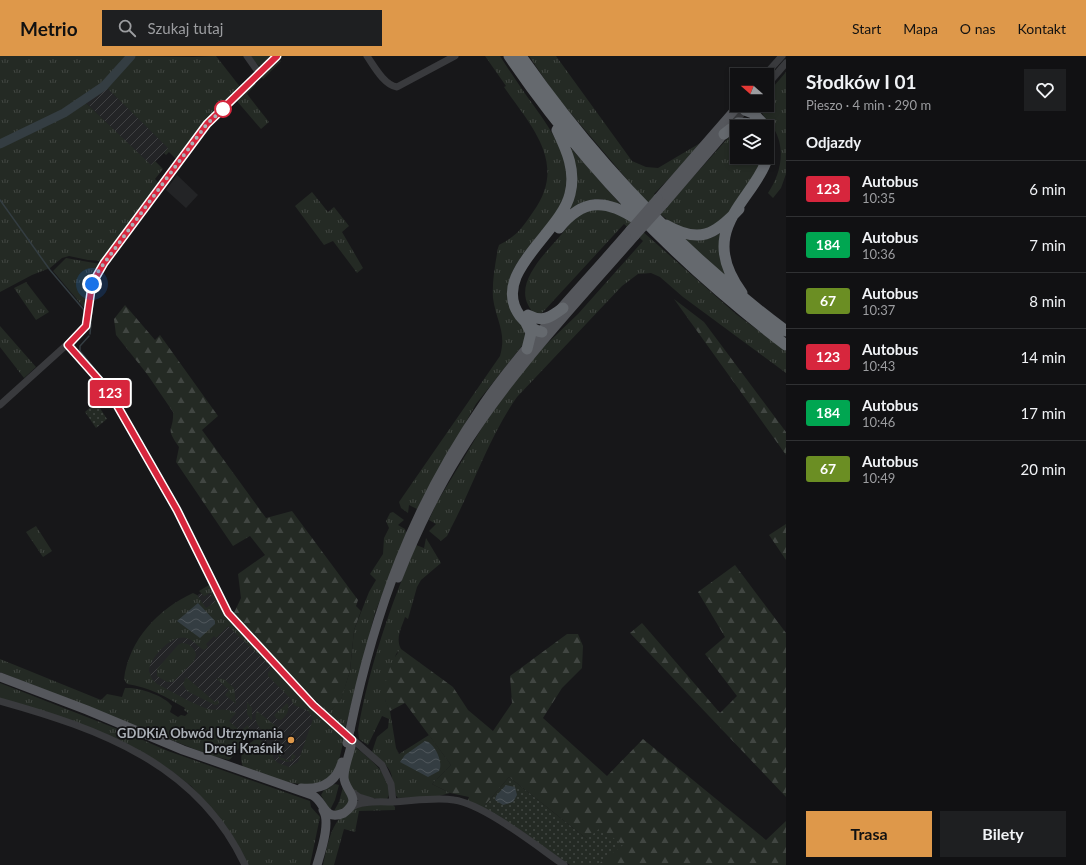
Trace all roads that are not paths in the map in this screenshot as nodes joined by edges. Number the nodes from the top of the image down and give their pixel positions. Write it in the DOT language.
graph roads {
  1 [pos="247,56"];
  2 [pos="277,56"];
  3 [pos="367,56"];
  4 [pos="455,56"];
  5 [pos="509,56"];
  6 [pos="521,56"];
  7 [pos="782,56"];
  8 [pos="786,63"];
  9 [pos="771,68"];
  10 [pos="259,73"];
  11 [pos="774,77"];
  12 [pos="548,111"];
  13 [pos="738,112"];
  14 [pos="739,112"];
  15 [pos="744,112"];
  16 [pos="753,120"];
  17 [pos="730,129"];
  18 [pos="724,134"];
  19 [pos="774,142"];
  20 [pos="777,162"];
  21 [pos="770,164"];
  22 [pos="760,196"];
  23 [pos="661,201"];
  24 [pos="654,218"];
  25 [pos="632,233"];
  26 [pos="657,235"];
  27 [pos="752,306"];
  28 [pos="563,308"];
  29 [pos="526,318"];
  30 [pos="786,331"];
  31 [pos="545,334"];
  32 [pos="68,345"];
  33 [pos="786,345"];
  34 [pos="527,349"];
  35 [pos="0,405"];
  36 [pos="0,677"];
  37 [pos="0,701"];
  38 [pos="352,732"];
  39 [pos="349,745"];
  40 [pos="327,783"];
  41 [pos="287,786"];
  42 [pos="350,789"];
  43 [pos="376,802"];
  44 [pos="393,802"];
  45 [pos="321,806"];
  46 [pos="349,809"];
  47 [pos="341,814"];
  48 [pos="324,842"];
  49 [pos="245,865"];
  50 [pos="317,865"];
  51 [pos="564,865"];
  1 -- 10 [label="street"];
  2 -- 10 [label="street"];
  3 -- 4 [label="street"];
  5 -- 12 [label="highway"];
  6 -- 24 [label="highway"];
  7 -- 9 [label="street"];
  8 -- 11 [label="street"];
  10 -- 32 [label="street"];
  12 -- 26 [label="highway"];
  12 -- 29 [label="highway"];
  13 -- 23 [label="main road"];
  14 -- 18 [label="street"];
  15 -- 16 [label="highway"];
  17 -- 18 [label="highway"];
  18 -- 23 [label="main road"];
  19 -- 20 [label="highway"];
  21 -- 24 [label="highway"];
  22 -- 27 [label="highway"];
  23 -- 25 [label="main road, bridge"];
  24 -- 27 [label="highway"];
  25 -- 28 [label="main road"];
  25 -- 31 [label="main road"];
  26 -- 29 [label="highway"];
  26 -- 33 [label="highway"];
  27 -- 30 [label="highway"];
  28 -- 29 [label="highway"];
  28 -- 31 [label="main road"];
  29 -- 31 [label="highway"];
  29 -- 34 [label="highway"];
  31 -- 34 [label="main road"];
  31 -- 38 [label="main road"];
  32 -- 35 [label="street"];
  32 -- 44 [label="street"];
  34 -- 38 [label="main road"];
  36 -- 41 [label="main road"];
  37 -- 49 [label="street"];
  38 -- 39 [label="main road"];
  39 -- 40 [label="main road"];
  39 -- 42 [label="main road"];
  40 -- 41 [label="main road"];
  40 -- 42 [label="main road"];
  40 -- 45 [label="main road"];
  41 -- 45 [label="main road"];
  42 -- 43 [label="street"];
  42 -- 46 [label="main road"];
  43 -- 44 [label="street"];
  43 -- 46 [label="street"];
  44 -- 51 [label="street"];
  45 -- 47 [label="main road"];
  45 -- 48 [label="main road"];
  46 -- 47 [label="main road"];
  47 -- 48 [label="main road"];
  48 -- 50 [label="main road"];
}
